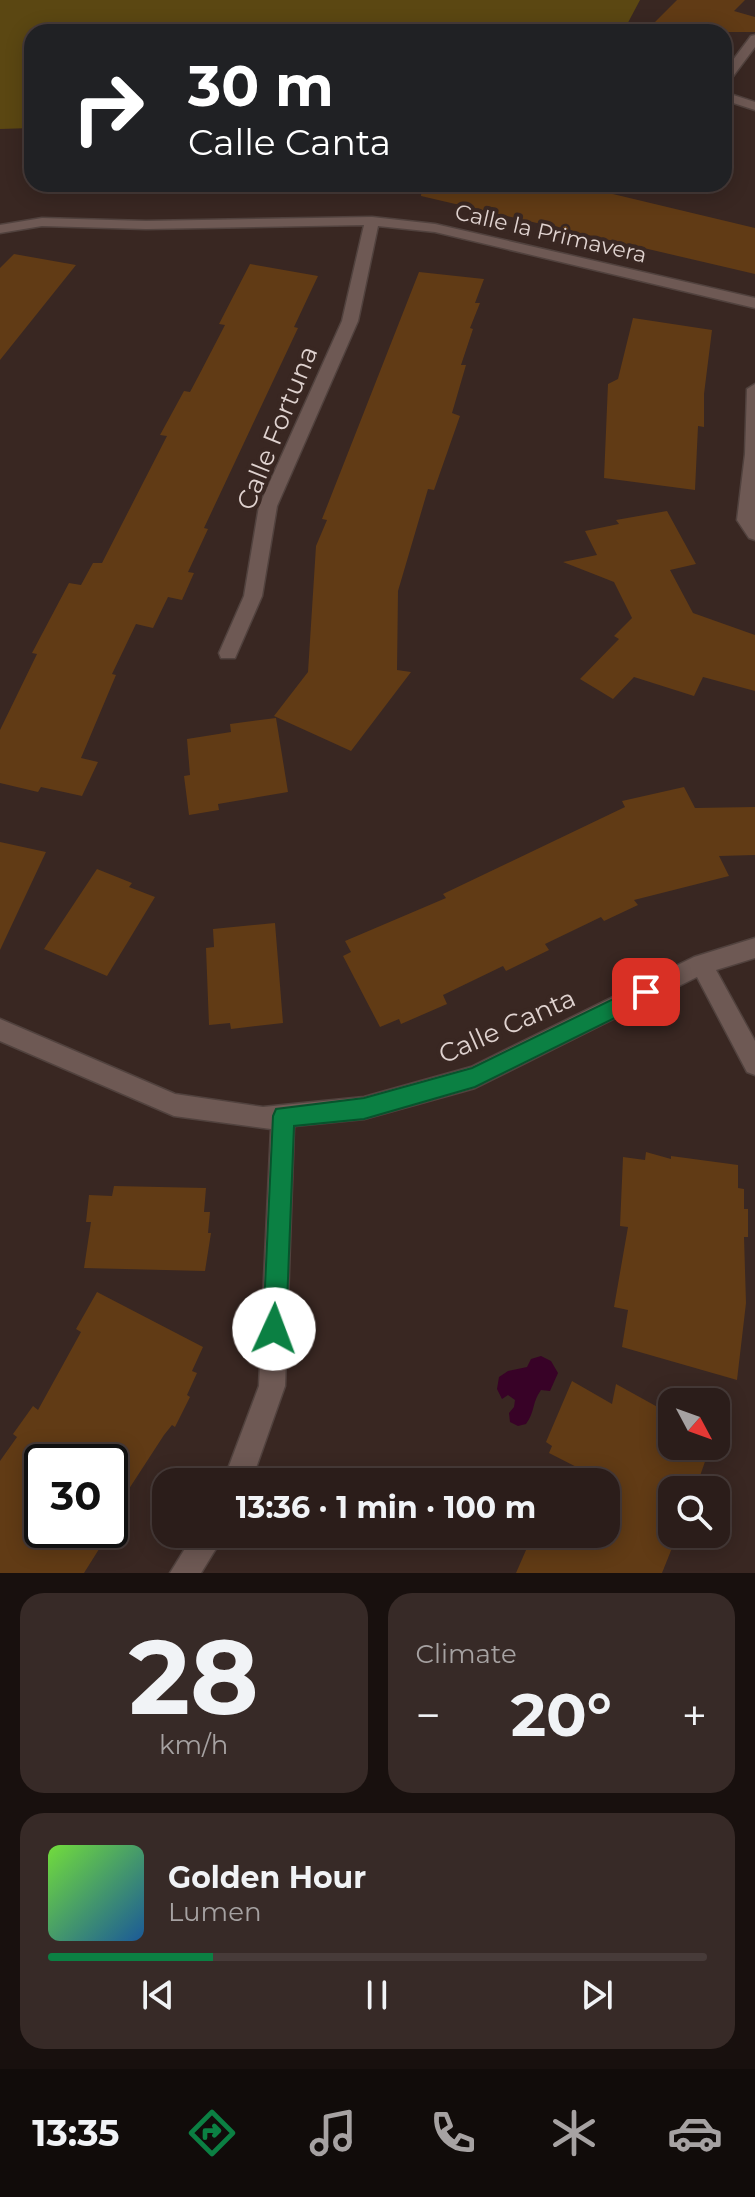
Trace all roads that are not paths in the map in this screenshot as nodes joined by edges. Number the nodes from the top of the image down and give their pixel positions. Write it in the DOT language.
graph roads {
  1 [pos="755,39"];
  2 [pos="732,69"];
  3 [pos="732,99"];
  4 [pos="755,106"];
  5 [pos="372,221"];
  6 [pos="0,229"];
  7 [pos="755,303"];
  8 [pos="755,389"];
  9 [pos="755,534"];
  10 [pos="228,653"];
  11 [pos="755,948"];
  12 [pos="702,964"];
  13 [pos="0,1030"];
  14 [pos="755,1064"];
  15 [pos="283,1116"];
  16 [pos="242,1468"];
  17 [pos="201,1548"];
  18 [pos="184,1573"];
  1 -- 2 [label="street"];
  3 -- 4 [label="street"];
  5 -- 6 [label="street, Calle la Primavera"];
  5 -- 7 [label="street, Calle la Primavera"];
  5 -- 10 [label="street, Calle Fortuna"];
  8 -- 9 [label="street"];
  11 -- 12 [label="street, Calle Canta"];
  12 -- 14 [label="street"];
  12 -- 15 [label="street, Calle Canta"];
  13 -- 15 [label="street, Calle Canta"];
  15 -- 16 [label="street"];
  17 -- 18 [label="street"];
}
